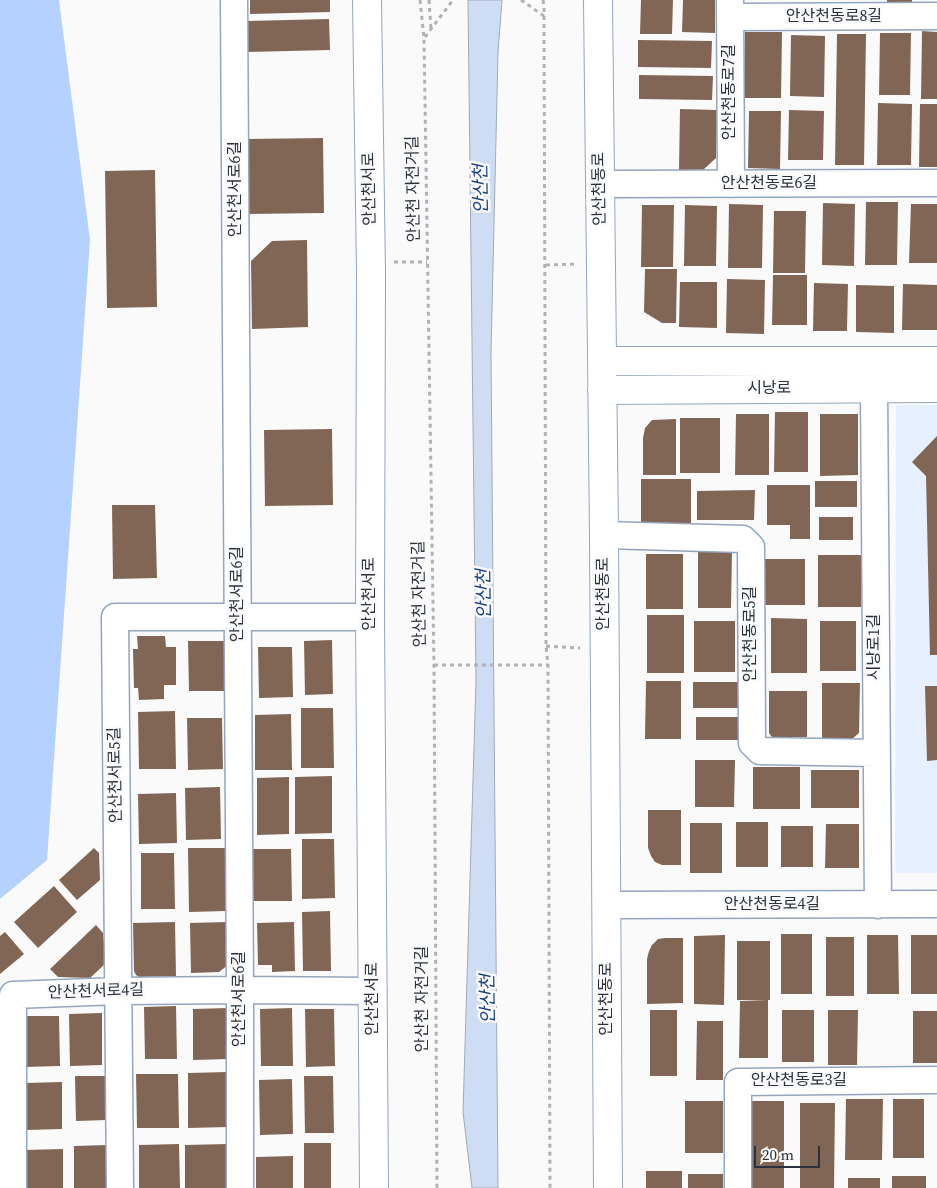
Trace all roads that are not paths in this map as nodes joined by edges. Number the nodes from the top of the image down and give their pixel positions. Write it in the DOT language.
graph roads {
  1 [pos="234,0"];
  2 [pos="367,0"];
  3 [pos="598,0"];
  4 [pos="730,9"];
  5 [pos="937,16"];
  6 [pos="937,183"];
  7 [pos="600,184"];
  8 [pos="731,184"];
  9 [pos="602,361"];
  10 [pos="937,361"];
  11 [pos="937,388"];
  12 [pos="874,389"];
  13 [pos="602,390"];
  14 [pos="604,536"];
  15 [pos="238,617"];
  16 [pos="370,617"];
  17 [pos="876,752"];
  18 [pos="937,904"];
  19 [pos="607,905"];
  20 [pos="878,905"];
  21 [pos="240,990"];
  22 [pos="118,991"];
  23 [pos="373,991"];
  24 [pos="937,1080"];
  25 [pos="12,1188"];
  26 [pos="120,1188"];
  27 [pos="240,1188"];
  28 [pos="374,1188"];
  29 [pos="608,1188"];
  30 [pos="738,1188"];
  1 -- 15 [label="street, 안산천서로6길"];
  2 -- 16 [label="street, 안산천서로"];
  3 -- 7 [label="street, 안산천동로"];
  4 -- 5 [label="street, 안산천동로8길"];
  4 -- 8 [label="street, 안산천동로7길"];
  6 -- 8 [label="street, 안산천동로6길"];
  7 -- 8 [label="street, 안산천동로6길"];
  7 -- 9 [label="street, 안산천동로"];
  9 -- 10 [label="street, 시낭로"];
  9 -- 13 [label="street, 안산천동로"];
  11 -- 12 [label="street, 시낭로"];
  12 -- 13 [label="street, 시낭로"];
  12 -- 17 [label="street, 시낭로1길"];
  13 -- 14 [label="street, 안산천동로"];
  14 -- 17 [label="street, 안산천동로5길"];
  14 -- 19 [label="street, 안산천동로"];
  15 -- 16 [label="street, 안산천서로5길"];
  15 -- 21 [label="street, 안산천서로6길"];
  15 -- 22 [label="street, 안산천서로5길"];
  16 -- 23 [label="street, 안산천서로"];
  17 -- 20 [label="street, 시낭로1길"];
  18 -- 20 [label="street, 안산천동로4길"];
  19 -- 20 [label="street, 안산천동로4길"];
  19 -- 29 [label="street, 안산천동로"];
  21 -- 22 [label="street, 안산천서로4길"];
  21 -- 23 [label="street, 안산천서로4길"];
  21 -- 27 [label="street, 안산천서로6길"];
  22 -- 25 [label="street, 안산천서로4길"];
  22 -- 26 [label="street, 안산천서로5길"];
  23 -- 28 [label="street, 안산천서로"];
  24 -- 30 [label="street, 안산천동로3길"];
}
